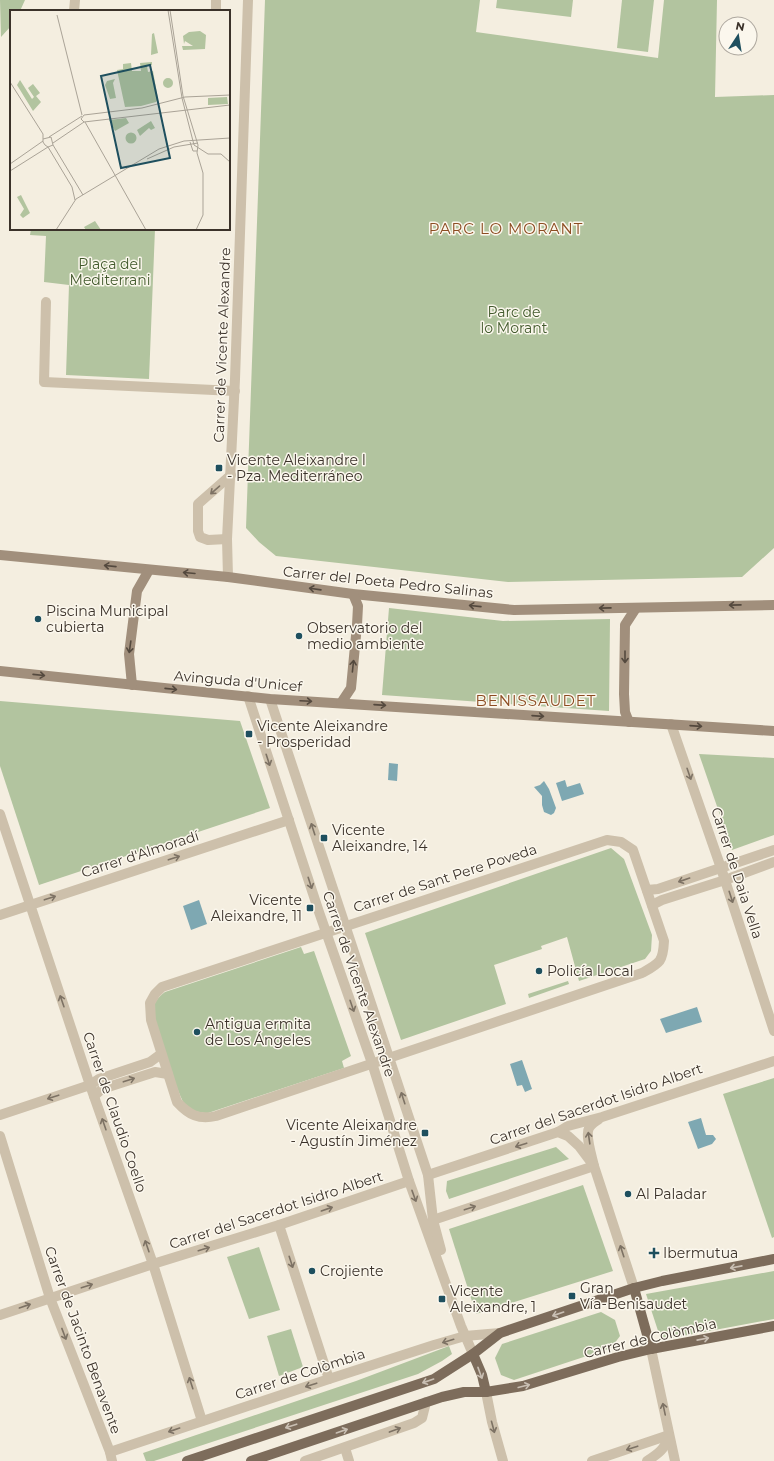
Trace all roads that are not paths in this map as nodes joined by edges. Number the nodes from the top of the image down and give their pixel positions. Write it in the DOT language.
graph roads {
  1 [pos="75,0"];
  2 [pos="248,0"];
  3 [pos="74,10"];
  4 [pos="46,302"];
  5 [pos="235,391"];
  6 [pos="231,475"];
  7 [pos="227,538"];
  8 [pos="0,555"];
  9 [pos="149,570"];
  10 [pos="228,577"];
  11 [pos="353,594"];
  12 [pos="774,605"];
  13 [pos="636,608"];
  14 [pos="0,671"];
  15 [pos="132,685"];
  16 [pos="248,696"];
  17 [pos="270,699"];
  18 [pos="341,703"];
  19 [pos="629,722"];
  20 [pos="671,724"];
  21 [pos="774,731"];
  22 [pos="0,814"];
  23 [pos="289,820"];
  24 [pos="774,850"];
  25 [pos="774,862"];
  26 [pos="721,868"];
  27 [pos="725,880"];
  28 [pos="647,890"];
  29 [pos="30,905"];
  30 [pos="652,905"];
  31 [pos="0,915"];
  32 [pos="346,925"];
  33 [pos="326,932"];
  34 [pos="774,1031"];
  35 [pos="161,1054"];
  36 [pos="390,1057"];
  37 [pos="774,1061"];
  38 [pos="372,1063"];
  39 [pos="168,1074"];
  40 [pos="90,1085"];
  41 [pos="94,1096"];
  42 [pos="0,1115"];
  43 [pos="602,1117"];
  44 [pos="558,1132"];
  45 [pos="0,1136"];
  46 [pos="594,1166"];
  47 [pos="428,1175"];
  48 [pos="409,1181"];
  49 [pos="433,1220"];
  50 [pos="280,1225"];
  51 [pos="774,1259"];
  52 [pos="153,1264"];
  53 [pos="445,1280"];
  54 [pos="634,1288"];
  55 [pos="50,1298"];
  56 [pos="0,1315"];
  57 [pos="774,1326"];
  58 [pos="500,1333"];
  59 [pos="464,1336"];
  60 [pos="651,1349"];
  61 [pos="473,1354"];
  62 [pos="329,1379"];
  63 [pos="486,1392"];
  64 [pos="426,1402"];
  65 [pos="202,1421"];
  66 [pos="669,1435"];
  67 [pos="345,1448"];
  68 [pos="111,1456"];
  69 [pos="187,1461"];
  70 [pos="251,1461"];
  71 [pos="305,1461"];
  72 [pos="349,1461"];
  73 [pos="503,1461"];
  74 [pos="592,1461"];
  75 [pos="647,1461"];
  76 [pos="675,1461"];
  1 -- 3 [label="street"];
  2 -- 5 [label="street, Carrer de Vicente Alexandre"];
  4 -- 5 [label="street"];
  5 -- 6 [label="street, Carrer de Vicente Alexandre"];
  6 -- 7 [label="street, Carrer de Vicente Alexandre"];
  6 -- 7 [label="street, one-way"];
  7 -- 10 [label="street, Carrer de Vicente Alexandre"];
  9 -- 8 [label="main road, Carrer del Poeta Pedro Salinas, one-way"];
  10 -- 9 [label="main road, Carrer del Poeta Pedro Salinas, one-way"];
  9 -- 15 [label="main road, one-way"];
  11 -- 10 [label="main road, Carrer del Poeta Pedro Salinas, one-way"];
  13 -- 11 [label="main road, Carrer del Poeta Pedro Salinas, one-way"];
  18 -- 11 [label="main road, one-way"];
  12 -- 13 [label="main road, Carrer del Poeta Pedro Salinas, one-way"];
  13 -- 19 [label="main road, one-way"];
  14 -- 15 [label="main road, Avinguda d'Unicef, one-way"];
  15 -- 16 [label="main road, Avinguda d'Unicef, one-way"];
  16 -- 17 [label="main road, Avinguda d'Unicef"];
  16 -- 23 [label="street, Carrer de Vicente Alexandre, one-way"];
  17 -- 18 [label="main road, Avinguda d'Unicef, one-way"];
  32 -- 17 [label="street, Carrer de Vicente Alexandre, one-way"];
  18 -- 19 [label="main road, Avinguda d'Unicef, one-way"];
  19 -- 20 [label="main road, Avinguda d'Unicef"];
  20 -- 21 [label="main road, Avinguda d'Unicef, one-way"];
  20 -- 26 [label="street, Carrer de Daia Vella, one-way"];
  22 -- 29 [label="street, Carrer de Claudio Coello"];
  29 -- 23 [label="street, Carrer d'Almoradí, one-way"];
  23 -- 33 [label="street, Carrer de Vicente Alexandre, one-way"];
  24 -- 26 [label="street"];
  25 -- 27 [label="street"];
  26 -- 27 [label="street, Carrer de Daia Vella"];
  26 -- 28 [label="street, one-way"];
  27 -- 30 [label="street"];
  27 -- 34 [label="street, Carrer de Daia Vella, one-way"];
  28 -- 30 [label="street, Carrer de Sant Pere Poveda"];
  28 -- 32 [label="street, Carrer de Sant Pere Poveda"];
  29 -- 31 [label="street, Carrer d'Almoradí"];
  40 -- 29 [label="street, Carrer de Claudio Coello, one-way"];
  30 -- 36 [label="street, Carrer de Sant Pere Poveda"];
  32 -- 33 [label="street, Carrer de Sant Pere Poveda"];
  32 -- 36 [label="street, Carrer de Vicente Alexandre"];
  33 -- 35 [label="street, Carrer de Sant Pere Poveda"];
  33 -- 38 [label="street, Carrer de Vicente Alexandre, one-way"];
  35 -- 39 [label="street, Carrer de Sant Pere Poveda"];
  35 -- 40 [label="street"];
  36 -- 38 [label="street, Carrer de Sant Pere Poveda"];
  47 -- 36 [label="street, Carrer de Vicente Alexandre, one-way"];
  37 -- 43 [label="street, Carrer del Sacerdot Isidro Albert"];
  38 -- 39 [label="street, Carrer de Sant Pere Poveda"];
  38 -- 48 [label="street, Carrer de Vicente Alexandre"];
  41 -- 39 [label="street, one-way"];
  40 -- 41 [label="street, Carrer de Claudio Coello"];
  40 -- 42 [label="street, one-way"];
  52 -- 41 [label="street, Carrer de Claudio Coello, one-way"];
  43 -- 44 [label="street, Carrer del Sacerdot Isidro Albert"];
  46 -- 43 [label="street, one-way"];
  44 -- 46 [label="street"];
  44 -- 47 [label="street, Carrer del Sacerdot Isidro Albert, one-way"];
  45 -- 55 [label="street, Carrer de Jacinto Benavente"];
  49 -- 46 [label="street, one-way"];
  54 -- 46 [label="street, one-way"];
  47 -- 49 [label="street, Carrer de Vicente Alexandre"];
  50 -- 48 [label="street, Carrer del Sacerdot Isidro Albert, one-way"];
  48 -- 53 [label="street, Carrer de Vicente Alexandre, one-way"];
  49 -- 53 [label="street, Carrer de Vicente Alexandre"];
  52 -- 50 [label="street, Carrer del Sacerdot Isidro Albert, one-way"];
  50 -- 62 [label="street, one-way"];
  51 -- 54 [label="main road, Carrer de Colòmbia, one-way"];
  55 -- 52 [label="street, Carrer del Sacerdot Isidro Albert, one-way"];
  65 -- 52 [label="street, Carrer de Claudio Coello, one-way"];
  53 -- 59 [label="street, Carrer de Vicente Alexandre"];
  54 -- 58 [label="main road, Carrer de Colòmbia, one-way"];
  54 -- 60 [label="main road"];
  56 -- 55 [label="street, Carrer del Sacerdot Isidro Albert, one-way"];
  55 -- 68 [label="street, Carrer de Jacinto Benavente, one-way"];
  60 -- 57 [label="main road, Carrer de Colòmbia, one-way"];
  58 -- 59 [label="street, Carrer de Colòmbia"];
  58 -- 61 [label="main road, Carrer de Colòmbia"];
  59 -- 61 [label="street, Carrer de Vicente Alexandre"];
  59 -- 62 [label="street, Carrer de Colòmbia, one-way"];
  63 -- 60 [label="main road, Carrer de Colòmbia, one-way"];
  66 -- 60 [label="street, one-way"];
  61 -- 63 [label="main road, one-way"];
  61 -- 69 [label="main road, Carrer de Colòmbia, one-way"];
  62 -- 65 [label="street, Carrer de Colòmbia, one-way"];
  63 -- 64 [label="main road, Carrer de Colòmbia"];
  63 -- 73 [label="street, one-way"];
  67 -- 64 [label="street, one-way"];
  70 -- 64 [label="main road, Carrer de Colòmbia, one-way"];
  65 -- 68 [label="street, Carrer de Colòmbia, one-way"];
  66 -- 74 [label="street, one-way"];
  66 -- 75 [label="street"];
  66 -- 76 [label="street"];
  67 -- 71 [label="street"];
  67 -- 72 [label="street"];
}
